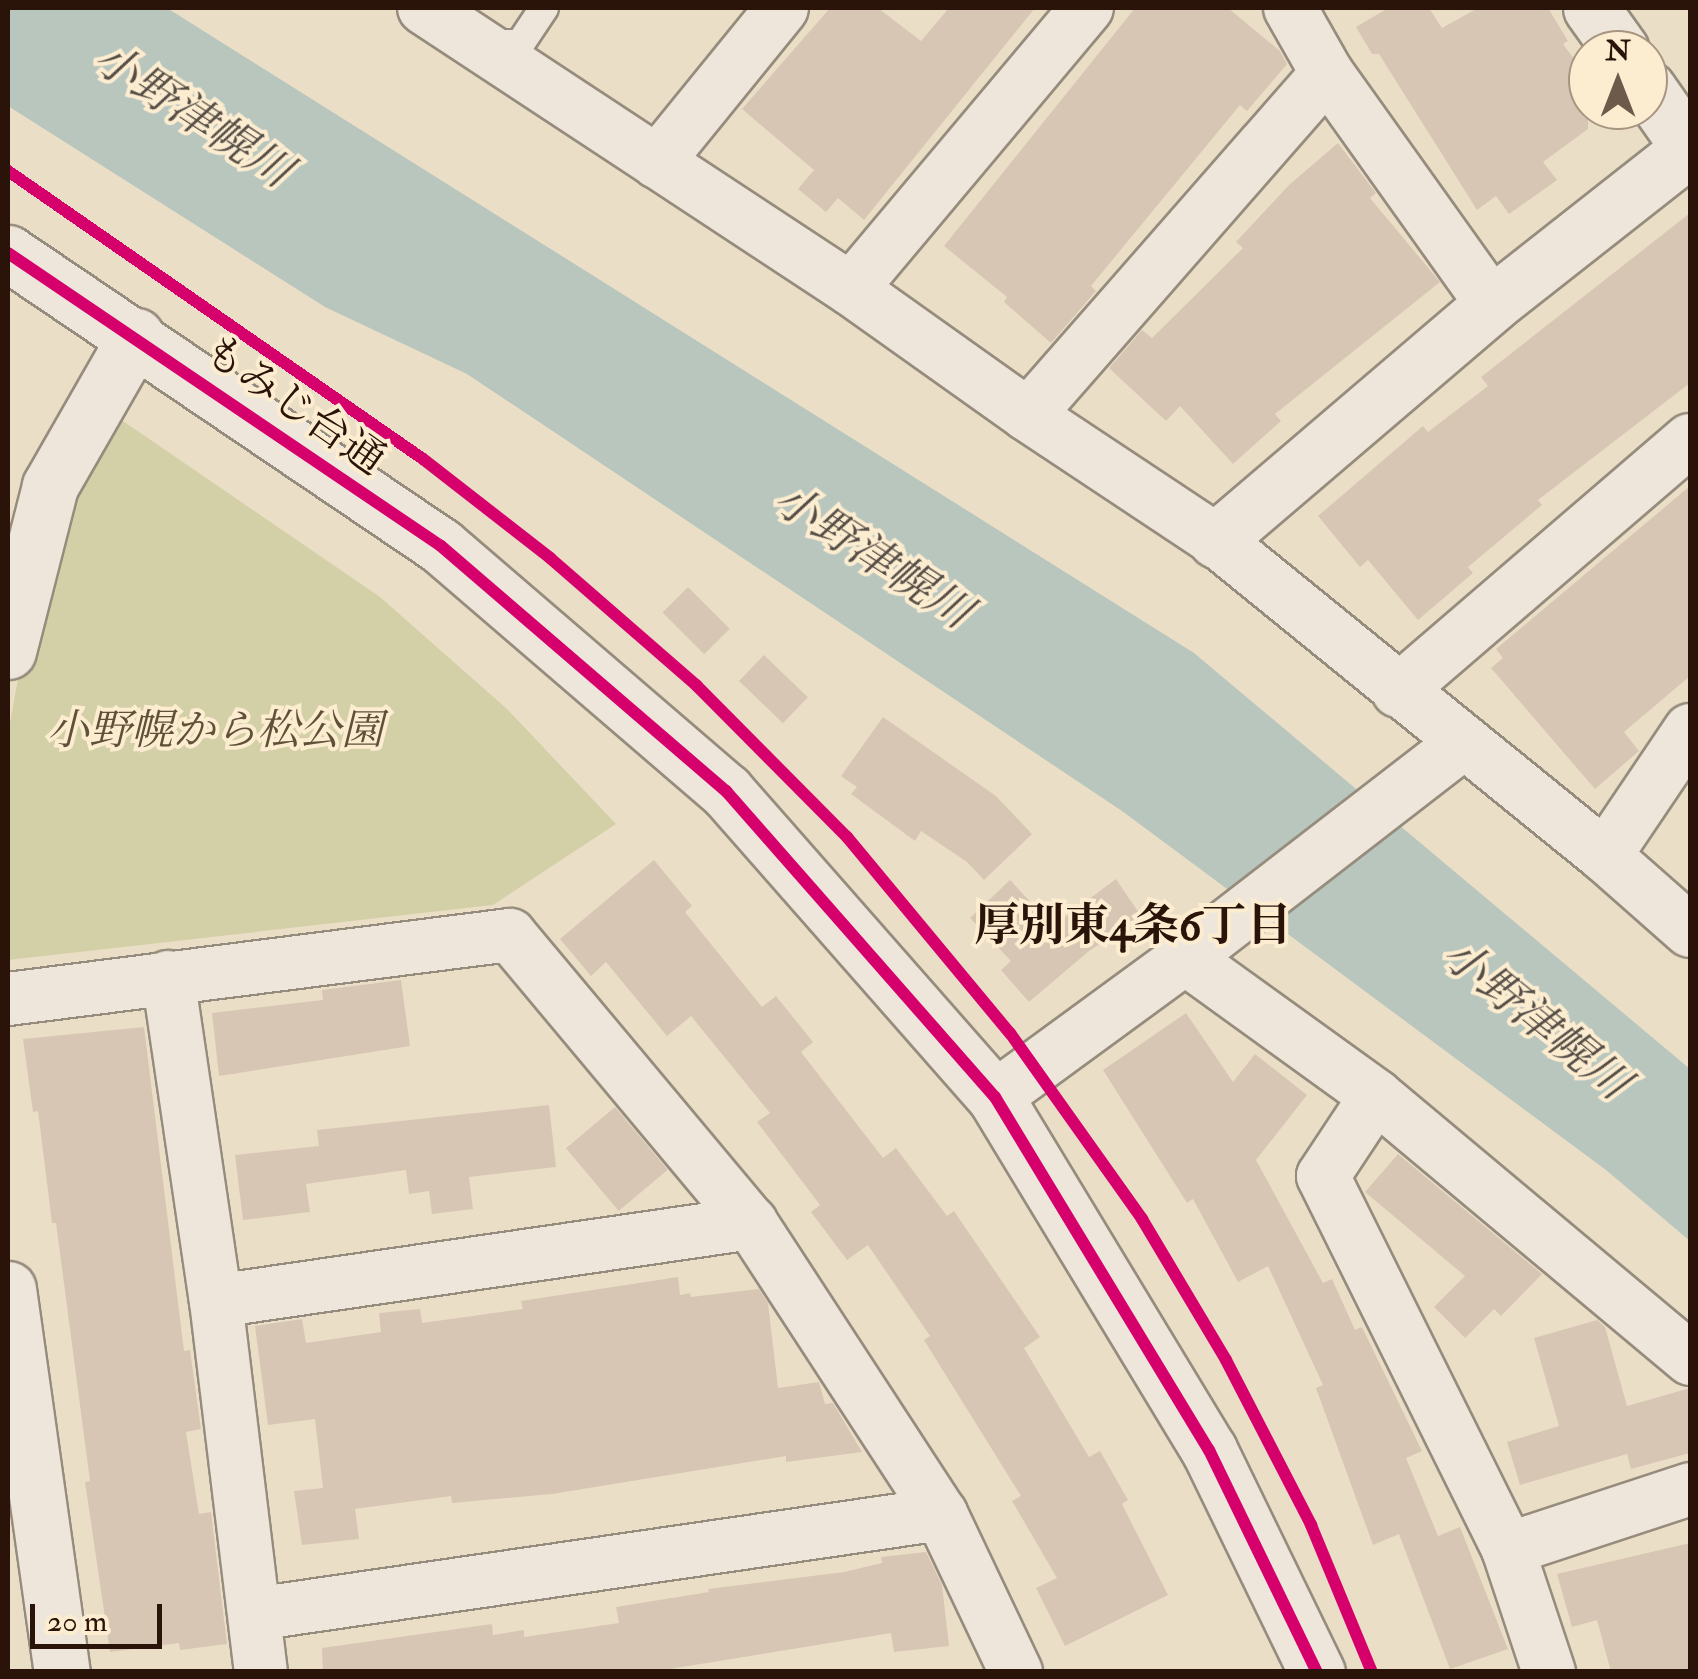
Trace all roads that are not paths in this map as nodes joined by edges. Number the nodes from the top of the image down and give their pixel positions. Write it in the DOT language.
graph roads {
  1 [pos="424,8"];
  2 [pos="544,8"];
  3 [pos="782,8"];
  4 [pos="1087,8"];
  5 [pos="1290,8"];
  6 [pos="1591,8"];
  7 [pos="1607,30"];
  8 [pos="477,42"];
  9 [pos="1328,73"];
  10 [pos="1668,118"];
  11 [pos="1690,149"];
  12 [pos="658,162"];
  13 [pos="8,253"];
  14 [pos="851,289"];
  15 [pos="1492,304"];
  16 [pos="136,336"];
  17 [pos="1028,415"];
  18 [pos="1690,440"];
  19 [pos="1216,540"];
  20 [pos="8,651"];
  21 [pos="1398,690"];
  22 [pos="1690,730"];
  23 [pos="1464,742"];
  24 [pos="1605,856"];
  25 [pos="1690,931"];
  26 [pos="1186,958"];
  27 [pos="168,977"];
  28 [pos="8,998"];
  29 [pos="1376,1096"];
  30 [pos="996,1097"];
  31 [pos="750,1223"];
  32 [pos="8,1288"];
  33 [pos="216,1300"];
  34 [pos="1690,1358"];
  35 [pos="1690,1490"];
  36 [pos="941,1514"];
  37 [pos="1508,1549"];
  38 [pos="255,1614"];
  39 [pos="62,1672"];
  40 [pos="261,1672"];
  41 [pos="1016,1672"];
  42 [pos="1317,1672"];
  43 [pos="1548,1672"];
  1 -- 8 [label="street"];
  2 -- 8 [label="lane"];
  3 -- 12 [label="street"];
  4 -- 14 [label="street"];
  5 -- 9 [label="street"];
  6 -- 7 [label="street"];
  8 -- 12 [label="street"];
  9 -- 15 [label="street"];
  9 -- 17 [label="street"];
  10 -- 11 [label="street"];
  11 -- 15 [label="street"];
  12 -- 14 [label="street"];
  13 -- 16 [label="street, もみじ台通"];
  14 -- 17 [label="street"];
  15 -- 19 [label="street"];
  16 -- 20 [label="street"];
  16 -- 30 [label="street, もみじ台通"];
  17 -- 19 [label="street"];
  18 -- 21 [label="street"];
  19 -- 21 [label="street"];
  21 -- 23 [label="street"];
  22 -- 24 [label="street"];
  23 -- 24 [label="street"];
  23 -- 26 [label="street"];
  24 -- 25 [label="street"];
  26 -- 29 [label="street"];
  26 -- 30 [label="street"];
  27 -- 28 [label="street"];
  27 -- 31 [label="street"];
  27 -- 33 [label="street"];
  29 -- 34 [label="street"];
  29 -- 37 [label="street"];
  30 -- 42 [label="street, もみじ台通"];
  31 -- 33 [label="street"];
  31 -- 36 [label="street"];
  32 -- 39 [label="street"];
  33 -- 38 [label="street"];
  35 -- 37 [label="street"];
  36 -- 38 [label="street"];
  36 -- 41 [label="street"];
  37 -- 43 [label="street"];
  38 -- 40 [label="street"];
}
